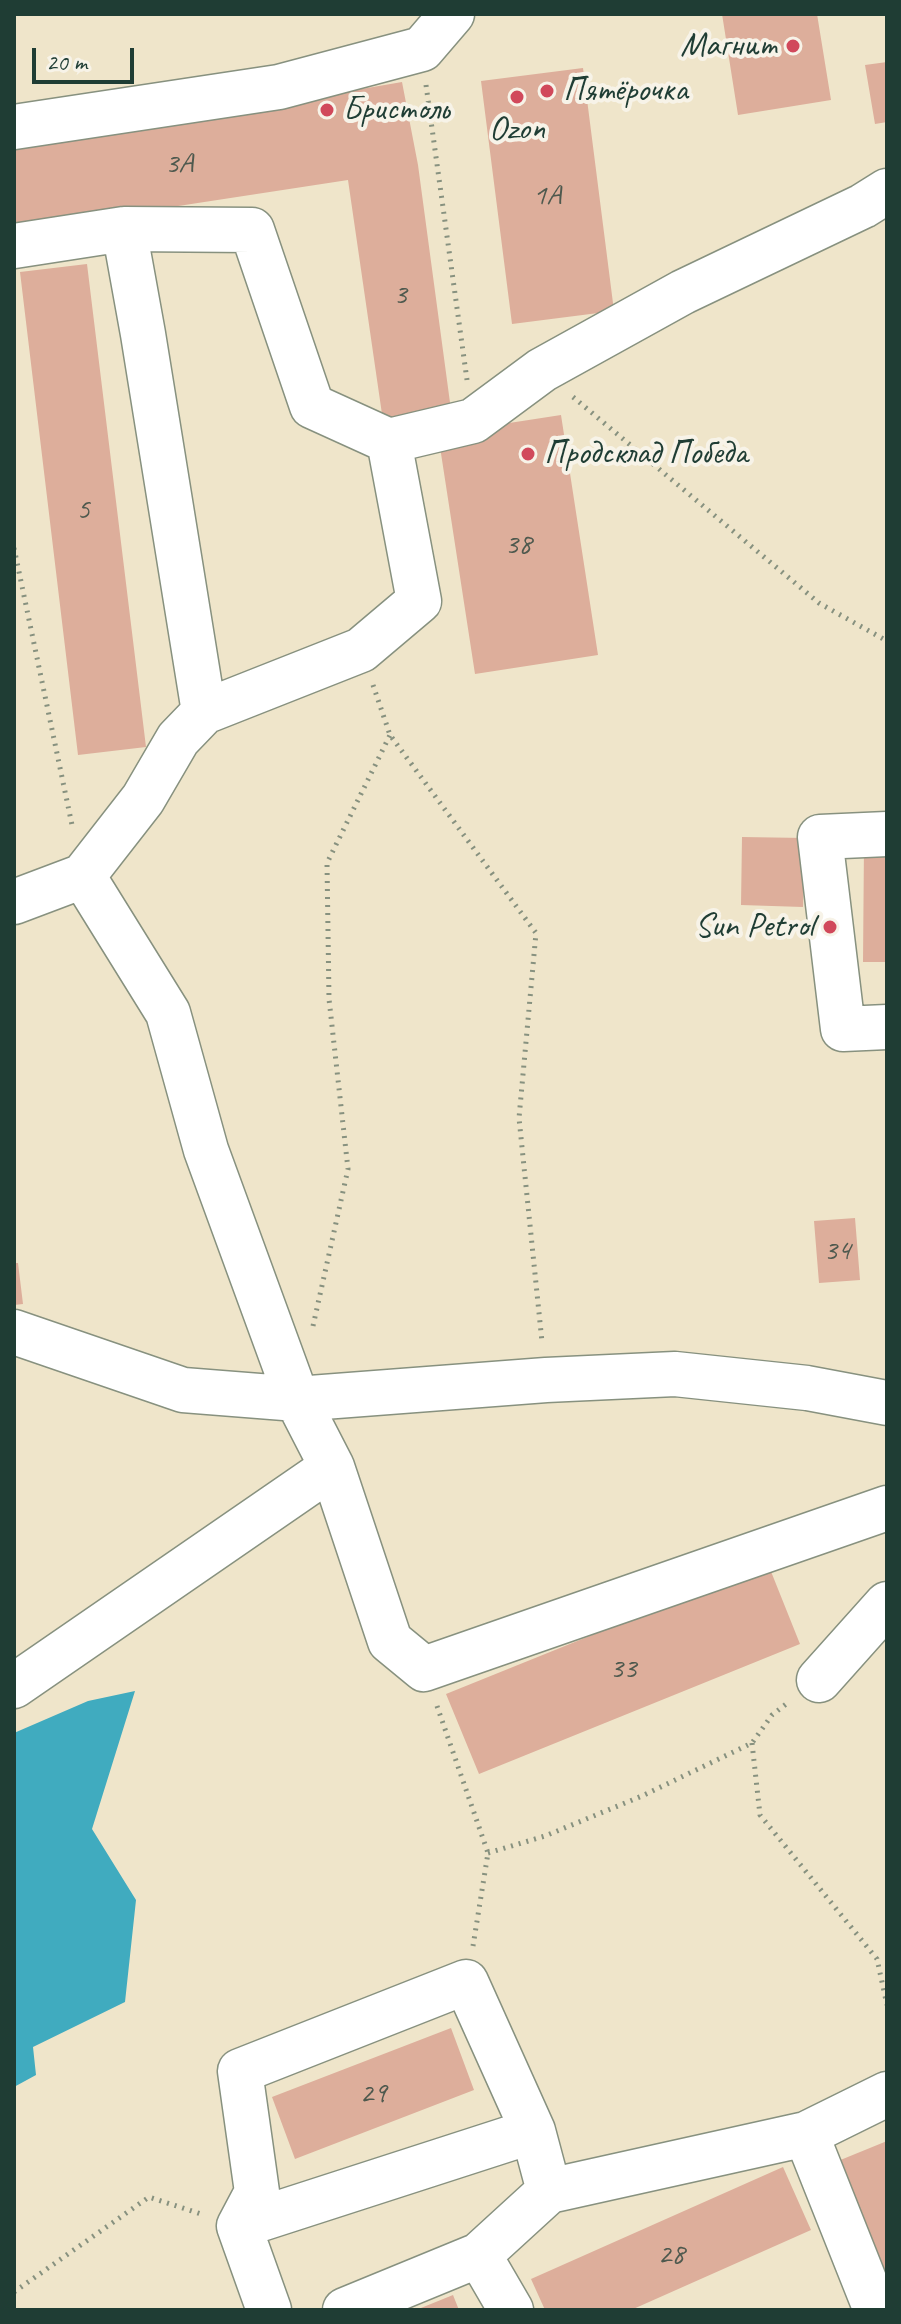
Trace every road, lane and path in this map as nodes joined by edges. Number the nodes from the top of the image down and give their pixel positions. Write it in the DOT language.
graph roads {
  1 [pos="452,14"];
  2 [pos="422,49"];
  3 [pos="14,127"];
  4 [pos="887,191"];
  5 [pos="124,229"];
  6 [pos="14,246"];
  7 [pos="542,370"];
  8 [pos="473,421"];
  9 [pos="389,441"];
  10 [pos="14,548"];
  11 [pos="887,641"];
  12 [pos="361,650"];
  13 [pos="204,712"];
  14 [pos="390,735"];
  15 [pos="887,834"];
  16 [pos="83,876"];
  17 [pos="14,902"];
  18 [pos="887,1027"];
  19 [pos="14,1332"];
  20 [pos="311,1338"];
  21 [pos="546,1380"];
  22 [pos="297,1399"];
  23 [pos="887,1403"];
  24 [pos="332,1467"];
  25 [pos="887,1508"];
  26 [pos="887,1604"];
  27 [pos="424,1669"];
  28 [pos="819,1680"];
  29 [pos="14,1686"];
  30 [pos="772,1715"];
  31 [pos="752,1743"];
  32 [pos="488,1853"];
  33 [pos="466,1982"];
  34 [pos="887,2005"];
  35 [pos="887,2094"];
  36 [pos="533,2131"];
  37 [pos="806,2134"];
  38 [pos="549,2191"];
  39 [pos="239,2226"];
  40 [pos="479,2255"];
  41 [pos="14,2292"];
  42 [pos="269,2310"];
  43 [pos="345,2310"];
  44 [pos="511,2310"];
  45 [pos="876,2310"];
  1 -- 2 [label="lane"];
  2 -- 3 [label="lane"];
  2 -- 8 [label="path"];
  4 -- 7 [label="lane"];
  5 -- 6 [label="lane"];
  5 -- 9 [label="lane"];
  5 -- 13 [label="lane"];
  7 -- 8 [label="lane"];
  7 -- 11 [label="path"];
  8 -- 9 [label="lane"];
  9 -- 12 [label="lane"];
  10 -- 16 [label="path"];
  12 -- 13 [label="lane"];
  12 -- 14 [label="path"];
  13 -- 16 [label="lane"];
  14 -- 20 [label="path"];
  14 -- 21 [label="path"];
  15 -- 18 [label="lane"];
  16 -- 17 [label="lane"];
  16 -- 22 [label="lane"];
  19 -- 22 [label="lane"];
  21 -- 22 [label="lane"];
  21 -- 23 [label="lane"];
  22 -- 24 [label="lane"];
  24 -- 27 [label="lane"];
  24 -- 29 [label="lane"];
  25 -- 27 [label="lane"];
  26 -- 28 [label="lane"];
  27 -- 32 [label="path"];
  30 -- 31 [label="path"];
  31 -- 32 [label="path"];
  31 -- 34 [label="path"];
  32 -- 33 [label="path"];
  33 -- 36 [label="lane"];
  33 -- 39 [label="lane"];
  35 -- 37 [label="lane"];
  36 -- 38 [label="lane"];
  36 -- 39 [label="lane"];
  37 -- 38 [label="lane"];
  37 -- 45 [label="lane"];
  38 -- 40 [label="lane"];
  39 -- 41 [label="path"];
  39 -- 42 [label="lane"];
  40 -- 43 [label="lane"];
  40 -- 44 [label="lane"];
}
